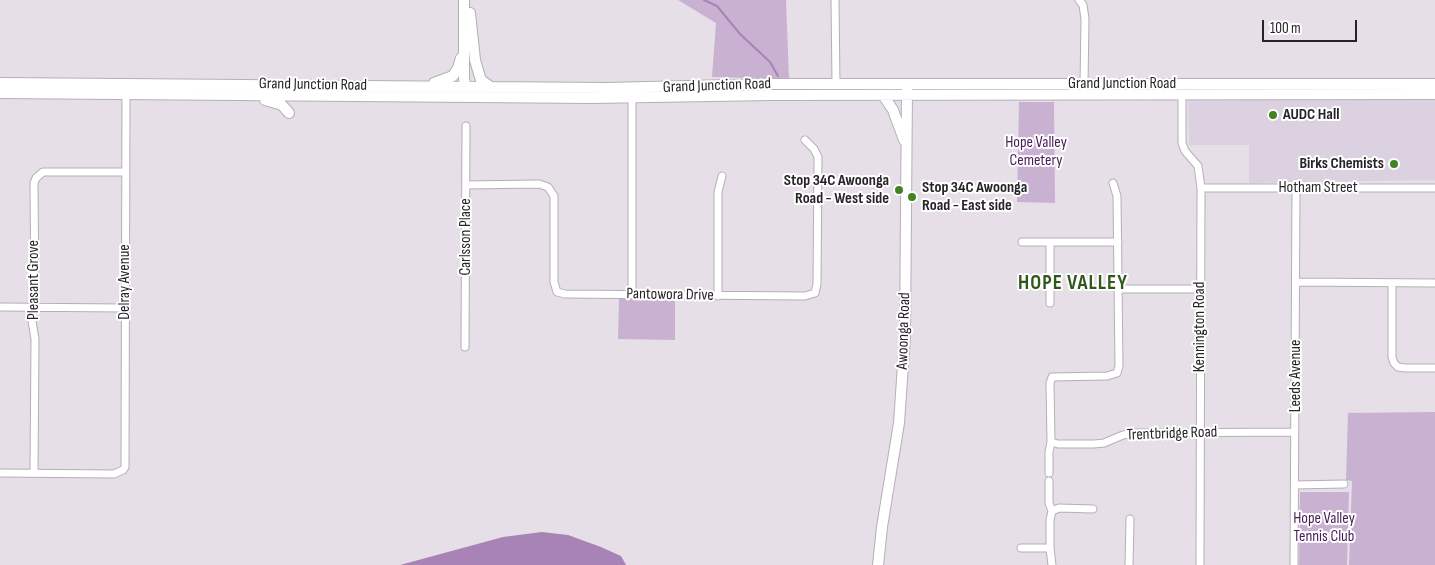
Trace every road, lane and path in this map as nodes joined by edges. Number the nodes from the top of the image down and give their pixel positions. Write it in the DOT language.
graph roads {
  1 [pos="464,0"];
  2 [pos="470,0"];
  3 [pos="835,0"];
  4 [pos="1079,0"];
  5 [pos="470,13"];
  6 [pos="464,46"];
  7 [pos="0,83"];
  8 [pos="35,83"];
  9 [pos="836,84"];
  10 [pos="1372,84"];
  11 [pos="1415,84"];
  12 [pos="1435,84"];
  13 [pos="295,85"];
  14 [pos="416,87"];
  15 [pos="491,87"];
  16 [pos="126,88"];
  17 [pos="606,88"];
  18 [pos="647,88"];
  19 [pos="1084,89"];
  20 [pos="1182,89"];
  21 [pos="1301,89"];
  22 [pos="907,90"];
  23 [pos="467,92"];
  24 [pos="0,93"];
  25 [pos="74,93"];
  26 [pos="1388,94"];
  27 [pos="1407,94"];
  28 [pos="1435,94"];
  29 [pos="243,95"];
  30 [pos="883,95"];
  31 [pos="295,96"];
  32 [pos="632,98"];
  33 [pos="289,113"];
  34 [pos="466,126"];
  35 [pos="806,140"];
  36 [pos="906,146"];
  37 [pos="125,172"];
  38 [pos="722,176"];
  39 [pos="1113,183"];
  40 [pos="466,185"];
  41 [pos="1201,188"];
  42 [pos="1296,188"];
  43 [pos="1435,188"];
  44 [pos="1022,242"];
  45 [pos="1118,242"];
  46 [pos="1050,243"];
  47 [pos="1296,282"];
  48 [pos="1435,282"];
  49 [pos="1392,283"];
  50 [pos="1119,288"];
  51 [pos="1200,289"];
  52 [pos="632,294"];
  53 [pos="718,296"];
  54 [pos="1050,303"];
  55 [pos="0,307"];
  56 [pos="35,307"];
  57 [pos="125,308"];
  58 [pos="465,347"];
  59 [pos="1435,368"];
  60 [pos="1200,432"];
  61 [pos="1295,432"];
  62 [pos="1051,442"];
  63 [pos="0,473"];
  64 [pos="34,473"];
  65 [pos="1344,484"];
  66 [pos="1295,486"];
  67 [pos="1093,509"];
  68 [pos="1052,511"];
  69 [pos="1130,519"];
  70 [pos="1021,548"];
  71 [pos="1050,548"];
  72 [pos="878,565"];
  73 [pos="1052,565"];
  74 [pos="1130,565"];
  75 [pos="1200,565"];
  76 [pos="1294,565"];
  1 -- 6 [label="main road"];
  2 -- 5 [label="main road"];
  3 -- 9 [label="street"];
  4 -- 19 [label="street"];
  5 -- 15 [label="main road"];
  5 -- 23 [label="main road"];
  6 -- 14 [label="main road"];
  6 -- 23 [label="main road"];
  7 -- 8 [label="main road, Grand Junction Road"];
  8 -- 16 [label="main road, Grand Junction Road"];
  8 -- 25 [label="main road"];
  9 -- 18 [label="main road, Grand Junction Road"];
  9 -- 22 [label="main road, Grand Junction Road"];
  10 -- 11 [label="main road, Grand Junction Road"];
  10 -- 21 [label="main road, Grand Junction Road"];
  10 -- 26 [label="main road"];
  11 -- 12 [label="main road, Grand Junction Road"];
  11 -- 27 [label="main road"];
  13 -- 14 [label="main road, Grand Junction Road"];
  13 -- 16 [label="main road, Grand Junction Road"];
  13 -- 31 [label="main road"];
  14 -- 23 [label="main road, Grand Junction Road"];
  15 -- 17 [label="main road, Grand Junction Road"];
  15 -- 23 [label="main road, Grand Junction Road"];
  16 -- 25 [label="main road, Grand Junction Road"];
  16 -- 29 [label="main road, Grand Junction Road"];
  16 -- 37 [label="street, Delray Avenue"];
  17 -- 18 [label="main road, Grand Junction Road"];
  17 -- 32 [label="main road"];
  18 -- 32 [label="main road"];
  19 -- 20 [label="main road, Grand Junction Road"];
  19 -- 22 [label="main road, Grand Junction Road"];
  20 -- 21 [label="main road, Grand Junction Road"];
  20 -- 41 [label="street, Kennington Road"];
  21 -- 26 [label="main road, Grand Junction Road"];
  22 -- 30 [label="main road, Grand Junction Road"];
  22 -- 36 [label="main road, Awoonga Road"];
  23 -- 31 [label="main road, Grand Junction Road"];
  23 -- 32 [label="main road, Grand Junction Road"];
  24 -- 25 [label="main road, Grand Junction Road"];
  26 -- 27 [label="main road, Grand Junction Road"];
  27 -- 28 [label="main road, Grand Junction Road"];
  29 -- 31 [label="main road, Grand Junction Road"];
  29 -- 33 [label="main road"];
  30 -- 32 [label="main road, Grand Junction Road"];
  30 -- 36 [label="main road"];
  32 -- 52 [label="street"];
  34 -- 40 [label="street, Carlsson Place"];
  35 -- 53 [label="street, Pantowora Drive"];
  36 -- 72 [label="main road, Awoonga Road"];
  37 -- 56 [label="street, Pleasant Grove"];
  37 -- 57 [label="street, Delray Avenue"];
  38 -- 53 [label="street"];
  39 -- 45 [label="street"];
  40 -- 52 [label="street, Pantowora Drive"];
  40 -- 58 [label="street, Carlsson Place"];
  41 -- 42 [label="street, Hotham Street"];
  41 -- 51 [label="street, Kennington Road"];
  42 -- 43 [label="street, Hotham Street"];
  42 -- 47 [label="street, Leeds Avenue"];
  44 -- 46 [label="street"];
  45 -- 46 [label="street"];
  45 -- 50 [label="street"];
  46 -- 54 [label="street"];
  47 -- 49 [label="street"];
  47 -- 61 [label="street, Leeds Avenue"];
  48 -- 49 [label="street"];
  49 -- 59 [label="street"];
  50 -- 51 [label="street"];
  50 -- 62 [label="street"];
  51 -- 60 [label="street, Kennington Road"];
  52 -- 53 [label="street, Pantowora Drive"];
  55 -- 56 [label="street"];
  56 -- 57 [label="street"];
  56 -- 64 [label="street, Pleasant Grove"];
  57 -- 64 [label="street, Delray Avenue"];
  60 -- 61 [label="street, Trentbridge Road"];
  60 -- 62 [label="street, Trentbridge Road"];
  60 -- 75 [label="street, Kennington Road"];
  61 -- 66 [label="street, Leeds Avenue"];
  62 -- 68 [label="street"];
  63 -- 64 [label="street"];
  65 -- 66 [label="street"];
  66 -- 76 [label="street, Leeds Avenue"];
  67 -- 68 [label="street"];
  68 -- 71 [label="street"];
  69 -- 74 [label="street"];
  70 -- 71 [label="street"];
  71 -- 73 [label="street"];
}
